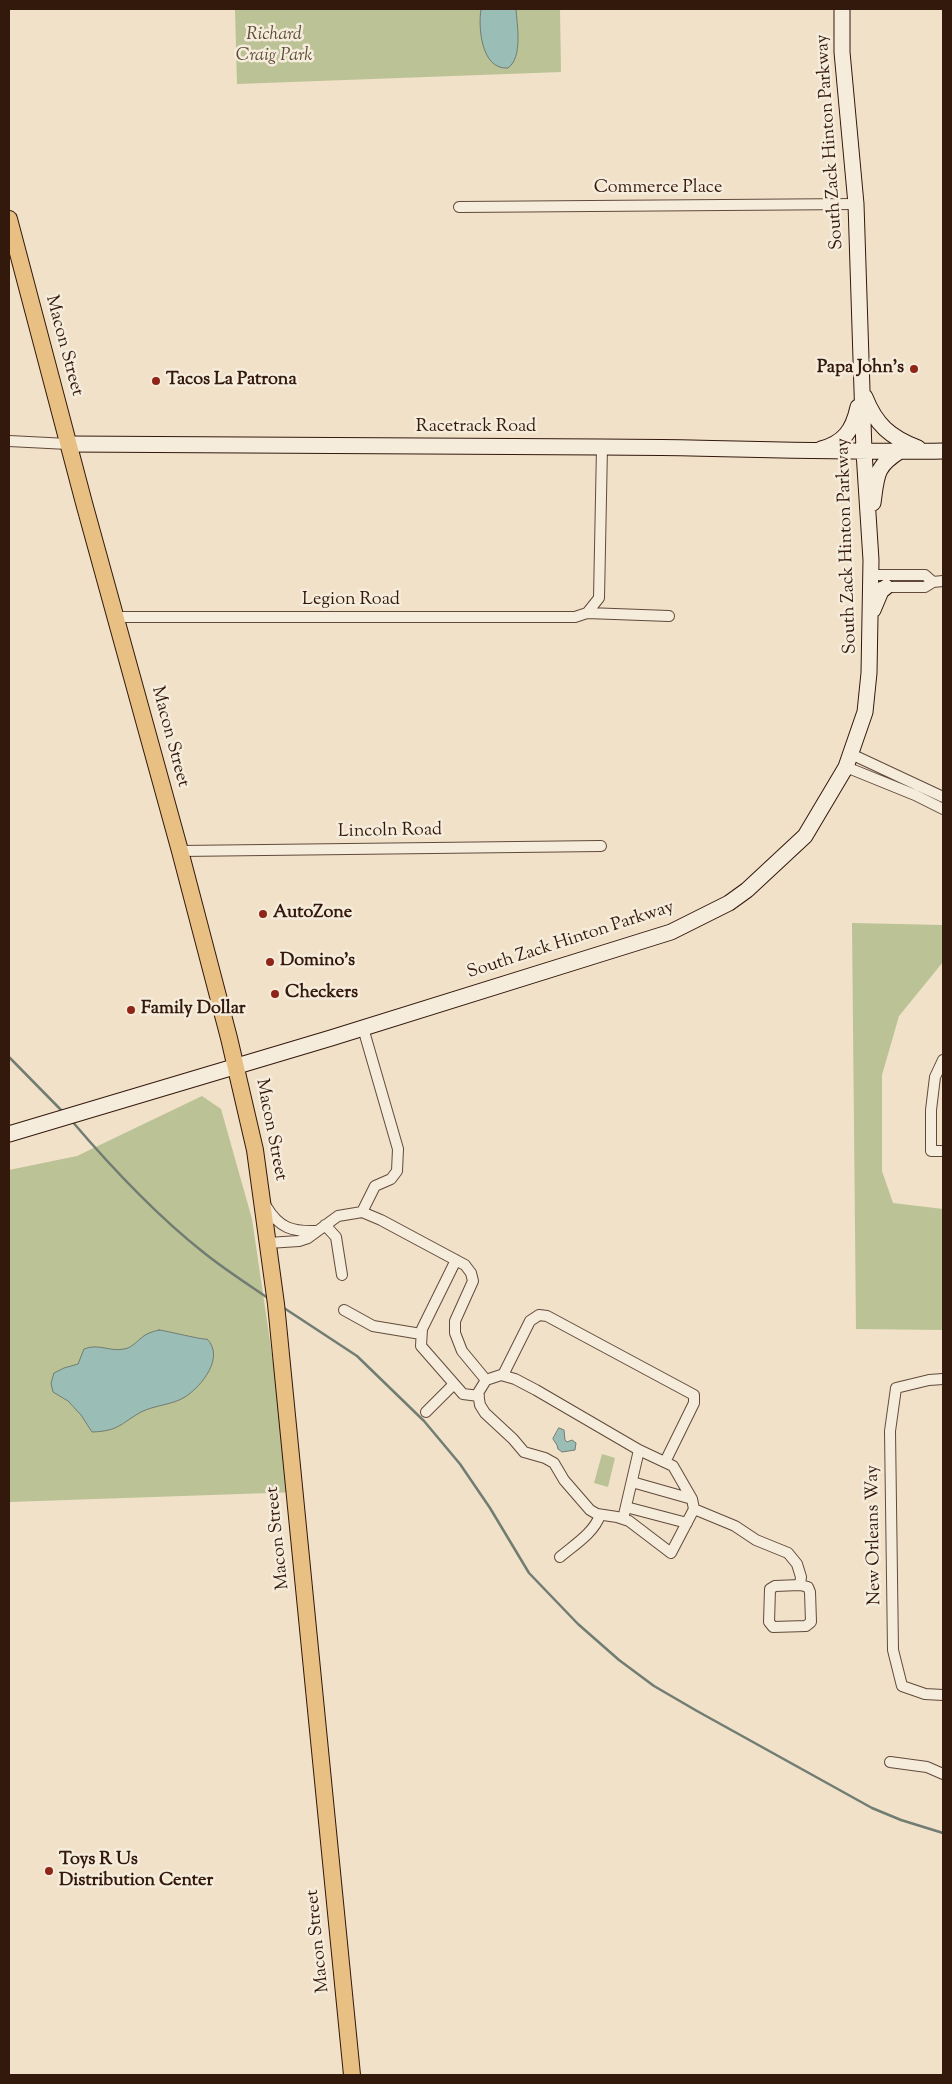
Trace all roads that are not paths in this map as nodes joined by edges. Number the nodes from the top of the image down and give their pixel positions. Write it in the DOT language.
graph roads {
  1 [pos="842,9"];
  2 [pos="856,204"];
  3 [pos="459,207"];
  4 [pos="9,218"];
  5 [pos="862,389"];
  6 [pos="9,440"];
  7 [pos="68,444"];
  8 [pos="602,446"];
  9 [pos="818,449"];
  10 [pos="943,450"];
  11 [pos="900,451"];
  12 [pos="927,451"];
  13 [pos="864,452"];
  14 [pos="869,529"];
  15 [pos="870,581"];
  16 [pos="938,581"];
  17 [pos="886,587"];
  18 [pos="587,613"];
  19 [pos="115,616"];
  20 [pos="668,616"];
  21 [pos="870,618"];
  22 [pos="849,761"];
  23 [pos="943,797"];
  24 [pos="943,809"];
  25 [pos="601,846"];
  26 [pos="180,851"];
  27 [pos="363,1028"];
  28 [pos="943,1060"];
  29 [pos="236,1066"];
  30 [pos="9,1134"];
  31 [pos="943,1151"];
  32 [pos="263,1200"];
  33 [pos="362,1212"];
  34 [pos="321,1228"];
  35 [pos="268,1242"];
  36 [pos="456,1260"];
  37 [pos="342,1275"];
  38 [pos="344,1310"];
  39 [pos="421,1334"];
  40 [pos="503,1375"];
  41 [pos="943,1379"];
  42 [pos="486,1380"];
  43 [pos="454,1384"];
  44 [pos="478,1396"];
  45 [pos="426,1412"];
  46 [pos="639,1450"];
  47 [pos="665,1462"];
  48 [pos="632,1482"];
  49 [pos="693,1504"];
  50 [pos="626,1507"];
  51 [pos="600,1515"];
  52 [pos="623,1519"];
  53 [pos="687,1523"];
  54 [pos="560,1557"];
  55 [pos="800,1585"];
  56 [pos="943,1695"];
  57 [pos="890,1762"];
  58 [pos="943,1774"];
  59 [pos="352,2075"];
  1 -- 2 [label="main road, South Zack Hinton Parkway"];
  2 -- 3 [label="street, Commerce Place"];
  2 -- 5 [label="main road, South Zack Hinton Parkway"];
  4 -- 7 [label="main road, Macon Street"];
  5 -- 9 [label="main road"];
  5 -- 12 [label="main road"];
  5 -- 13 [label="main road, South Zack Hinton Parkway"];
  6 -- 7 [label="street, Racetrack Road"];
  7 -- 8 [label="main road, Racetrack Road"];
  7 -- 19 [label="main road, Macon Street"];
  8 -- 9 [label="main road, Racetrack Road"];
  8 -- 18 [label="street"];
  9 -- 13 [label="main road, Racetrack Road"];
  10 -- 12 [label="main road, Racetrack Road"];
  11 -- 12 [label="main road, Racetrack Road"];
  11 -- 13 [label="main road, Racetrack Road"];
  11 -- 14 [label="main road"];
  13 -- 14 [label="main road, South Zack Hinton Parkway"];
  14 -- 15 [label="main road, South Zack Hinton Parkway"];
  15 -- 16 [label="street"];
  15 -- 17 [label="street"];
  15 -- 21 [label="main road, South Zack Hinton Parkway"];
  16 -- 17 [label="street"];
  17 -- 21 [label="main road"];
  18 -- 19 [label="street, Legion Road"];
  18 -- 20 [label="street, Legion Road"];
  19 -- 26 [label="main road, Macon Street"];
  21 -- 22 [label="main road, South Zack Hinton Parkway"];
  22 -- 23 [label="street"];
  22 -- 24 [label="street"];
  22 -- 27 [label="main road, South Zack Hinton Parkway"];
  25 -- 26 [label="street, Lincoln Road"];
  26 -- 29 [label="main road, Macon Street"];
  27 -- 29 [label="main road, South Zack Hinton Parkway"];
  27 -- 33 [label="street"];
  28 -- 31 [label="street"];
  29 -- 30 [label="main road, South Zack Hinton Parkway"];
  29 -- 32 [label="main road, Macon Street"];
  32 -- 34 [label="street"];
  32 -- 35 [label="main road, Macon Street"];
  33 -- 34 [label="street"];
  33 -- 36 [label="street"];
  34 -- 35 [label="street"];
  34 -- 37 [label="street"];
  35 -- 59 [label="main road, Macon Street"];
  36 -- 39 [label="street"];
  36 -- 42 [label="street"];
  38 -- 39 [label="street"];
  39 -- 43 [label="street"];
  40 -- 42 [label="street"];
  40 -- 46 [label="street"];
  40 -- 47 [label="street"];
  41 -- 56 [label="street, New Orleans Way"];
  42 -- 44 [label="street"];
  43 -- 44 [label="street"];
  43 -- 45 [label="street"];
  44 -- 51 [label="street"];
  46 -- 47 [label="street"];
  46 -- 48 [label="street"];
  47 -- 49 [label="street"];
  48 -- 49 [label="street"];
  48 -- 50 [label="street"];
  49 -- 53 [label="street"];
  49 -- 55 [label="street"];
  50 -- 52 [label="street"];
  50 -- 53 [label="street"];
  51 -- 52 [label="street"];
  51 -- 54 [label="street"];
  52 -- 53 [label="street"];
  55 -- 55 [label="street"];
  57 -- 58 [label="street"];
}
